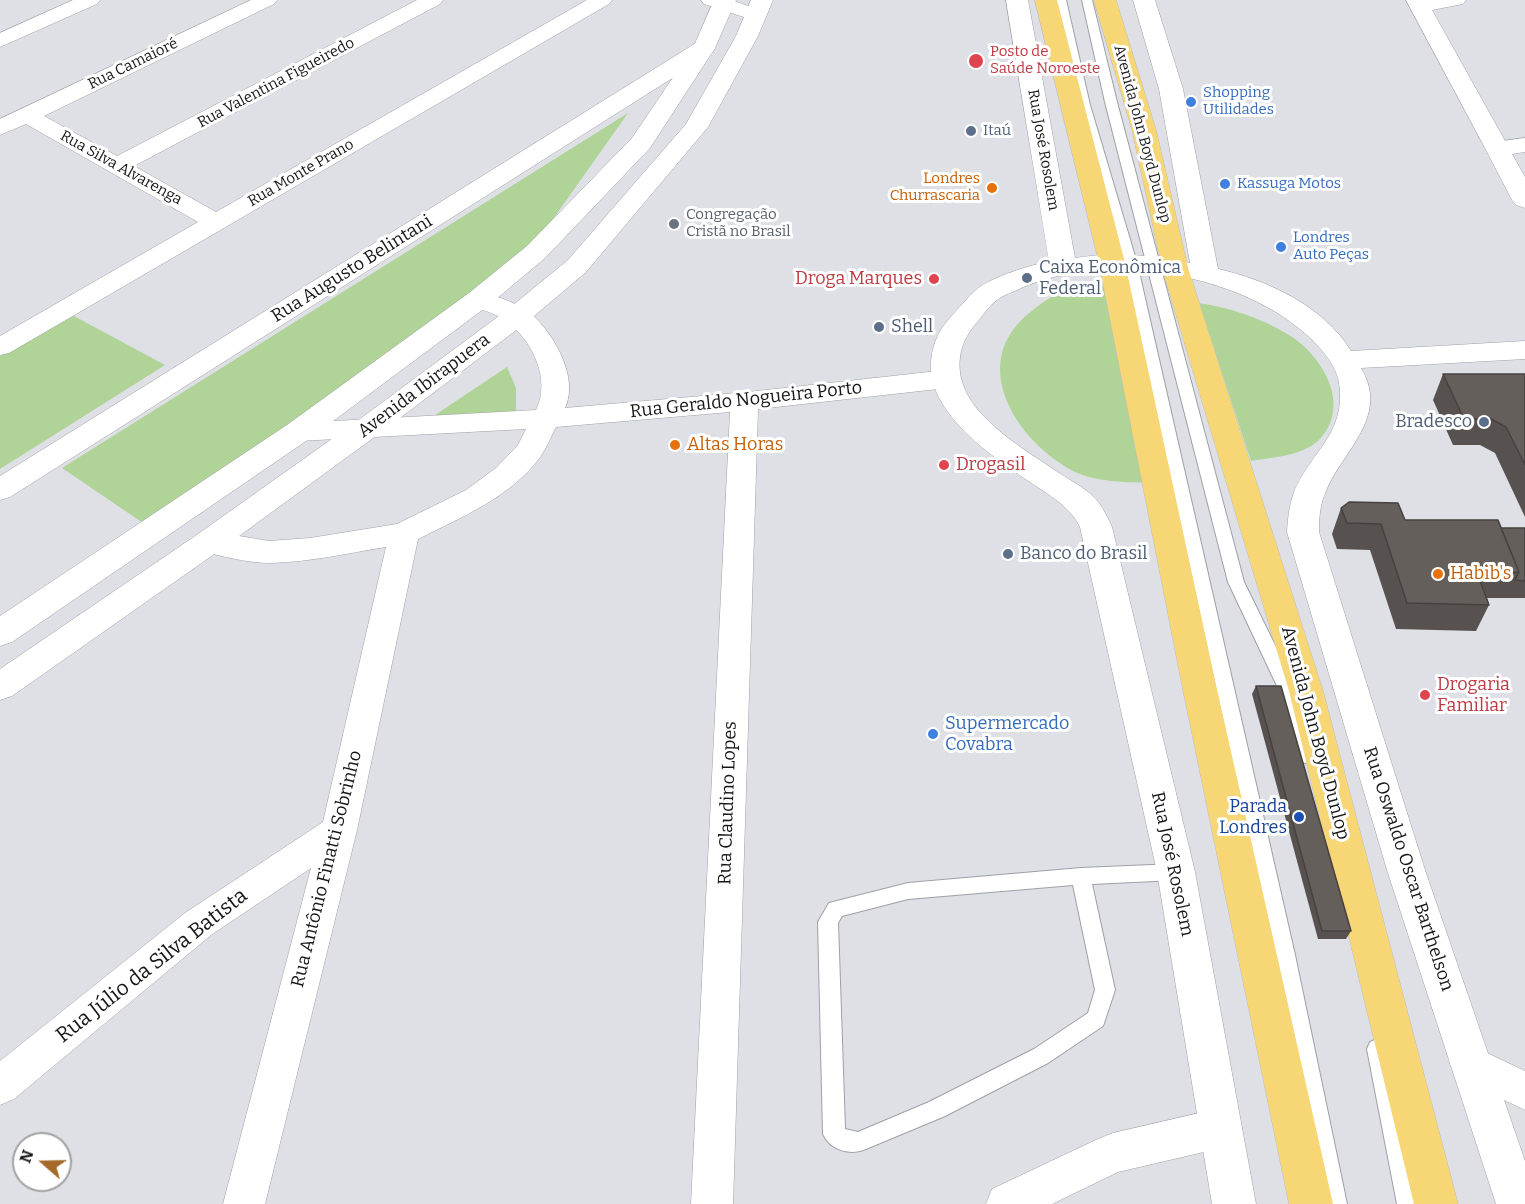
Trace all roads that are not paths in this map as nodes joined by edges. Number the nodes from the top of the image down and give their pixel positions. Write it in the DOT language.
graph roads {
  1 [pos="90,0"];
  2 [pos="267,0"];
  3 [pos="433,0"];
  4 [pos="602,0"];
  5 [pos="1017,0"];
  6 [pos="1046,0"];
  7 [pos="1060,0"];
  8 [pos="1087,0"];
  9 [pos="1105,0"];
  10 [pos="1144,0"];
  11 [pos="1456,0"];
  12 [pos="720,1"];
  13 [pos="1418,3"];
  14 [pos="759,7"];
  15 [pos="0,41"];
  16 [pos="704,48"];
  17 [pos="26,115"];
  18 [pos="0,128"];
  19 [pos="1525,145"];
  20 [pos="1497,148"];
  21 [pos="118,165"];
  22 [pos="1525,200"];
  23 [pos="216,222"];
  24 [pos="1063,265"];
  25 [pos="1155,266"];
  26 [pos="479,299"];
  27 [pos="517,316"];
  28 [pos="0,347"];
  29 [pos="1525,350"];
  30 [pos="1345,360"];
  31 [pos="947,380"];
  32 [pos="744,403"];
  33 [pos="546,418"];
  34 [pos="370,426"];
  35 [pos="298,432"];
  36 [pos="0,490"];
  37 [pos="404,533"];
  38 [pos="209,542"];
  39 [pos="0,633"];
  40 [pos="0,687"];
  41 [pos="339,830"];
  42 [pos="1176,872"];
  43 [pos="1081,876"];
  44 [pos="1369,1005"];
  45 [pos="1373,1029"];
  46 [pos="1470,1064"];
  47 [pos="0,1086"];
  48 [pos="1525,1091"];
  49 [pos="1221,1128"];
  50 [pos="244,1204"];
  51 [pos="712,1204"];
  52 [pos="1007,1204"];
  53 [pos="1234,1204"];
  54 [pos="1311,1204"];
  55 [pos="1336,1204"];
  56 [pos="1408,1204"];
  57 [pos="1436,1204"];
  58 [pos="1518,1204"];
  1 -- 15 [label="street"];
  2 -- 17 [label="street, Rua Camaioré"];
  3 -- 21 [label="street, Rua Valentina Figueiredo"];
  4 -- 23 [label="street, Rua Monte Prano"];
  5 -- 24 [label="street, Rua José Rosolem"];
  6 -- 25 [label="main road, Avenida John Boyd Dunlop"];
  7 -- 25 [label="lane"];
  8 -- 25 [label="lane"];
  9 -- 25 [label="main road, Avenida John Boyd Dunlop"];
  10 -- 25 [label="street"];
  11 -- 13 [label="street"];
  12 -- 14 [label="street"];
  12 -- 16 [label="street, Avenida Ibirapuera"];
  13 -- 20 [label="street"];
  14 -- 27 [label="street, Avenida Ibirapuera"];
  16 -- 26 [label="street, Avenida Ibirapuera"];
  16 -- 36 [label="street, Rua Augusto Belintani"];
  17 -- 18 [label="street, Rua Camaioré"];
  17 -- 21 [label="street, Rua Silva Alvarenga"];
  19 -- 20 [label="street"];
  20 -- 22 [label="street"];
  21 -- 23 [label="street, Rua Silva Alvarenga"];
  23 -- 28 [label="street, Rua Monte Prano"];
  24 -- 25 [label="street"];
  24 -- 31 [label="street"];
  25 -- 30 [label="street"];
  25 -- 44 [label="lane"];
  25 -- 54 [label="main road, Avenida John Boyd Dunlop"];
  25 -- 55 [label="lane"];
  25 -- 57 [label="main road, Avenida John Boyd Dunlop"];
  26 -- 27 [label="street"];
  26 -- 35 [label="street, Avenida Ibirapuera"];
  27 -- 33 [label="street"];
  27 -- 34 [label="street, Avenida Ibirapuera"];
  29 -- 30 [label="street"];
  30 -- 46 [label="street, Rua Oswaldo Oscar Barthelson"];
  31 -- 32 [label="street, Rua Geraldo Nogueira Porto"];
  31 -- 42 [label="street, Rua José Rosolem"];
  32 -- 33 [label="street, Rua Geraldo Nogueira Porto"];
  32 -- 51 [label="street, Rua Claudino Lopes"];
  33 -- 34 [label="street, Rua Geraldo Nogueira Porto"];
  33 -- 37 [label="street"];
  34 -- 35 [label="street, Rua Geraldo Nogueira Porto"];
  34 -- 38 [label="street, Avenida Ibirapuera"];
  35 -- 39 [label="street, Avenida Ibirapuera"];
  37 -- 38 [label="street"];
  37 -- 41 [label="street, Rua Antônio Finatti Sobrinho"];
  38 -- 40 [label="street, Avenida Ibirapuera"];
  41 -- 47 [label="street, Rua Júlio da Silva Batista"];
  41 -- 50 [label="street, Rua Antônio Finatti Sobrinho"];
  42 -- 43 [label="lane"];
  42 -- 49 [label="street, Rua José Rosolem"];
  43 -- 43 [label="lane"];
  45 -- 56 [label="lane"];
  46 -- 48 [label="street"];
  46 -- 58 [label="street, Rua Oswaldo Oscar Barthelson"];
  49 -- 52 [label="street"];
  49 -- 53 [label="street, Rua José Rosolem"];
}
